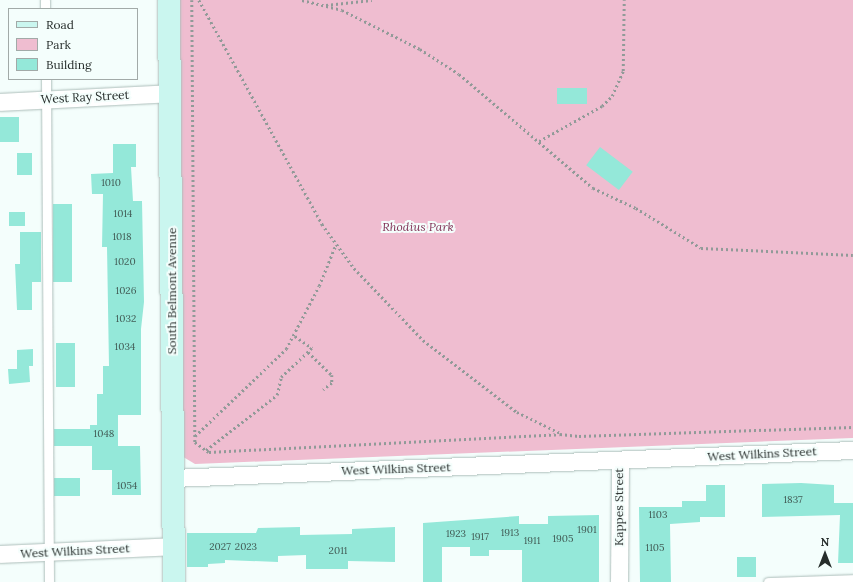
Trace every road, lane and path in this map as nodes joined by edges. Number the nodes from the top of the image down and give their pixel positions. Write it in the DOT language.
graph roads {
  1 [pos="169,0"];
  2 [pos="192,0"];
  3 [pos="199,0"];
  4 [pos="302,0"];
  5 [pos="372,0"];
  6 [pos="624,0"];
  7 [pos="324,5"];
  8 [pos="46,80"];
  9 [pos="170,93"];
  10 [pos="46,99"];
  11 [pos="0,102"];
  12 [pos="539,141"];
  13 [pos="336,244"];
  14 [pos="853,255"];
  15 [pos="295,336"];
  16 [pos="308,352"];
  17 [pos="323,390"];
  18 [pos="853,427"];
  19 [pos="560,434"];
  20 [pos="195,437"];
  21 [pos="206,450"];
  22 [pos="853,450"];
  23 [pos="671,458"];
  24 [pos="620,460"];
  25 [pos="173,478"];
  26 [pos="174,546"];
  27 [pos="49,552"];
  28 [pos="0,554"];
  29 [pos="853,579"];
  30 [pos="49,582"];
  31 [pos="174,582"];
  32 [pos="619,582"];
  33 [pos="768,582"];
  1 -- 9 [label="main road, South Belmont Avenue"];
  2 -- 20 [label="path"];
  3 -- 13 [label="path"];
  4 -- 7 [label="path"];
  5 -- 7 [label="path"];
  6 -- 12 [label="path"];
  7 -- 12 [label="path"];
  8 -- 10 [label="lane"];
  9 -- 10 [label="street, West Ray Street"];
  9 -- 25 [label="main road, South Belmont Avenue"];
  10 -- 11 [label="street, West Ray Street"];
  10 -- 27 [label="lane"];
  12 -- 14 [label="path"];
  13 -- 15 [label="path"];
  13 -- 19 [label="path"];
  15 -- 16 [label="path"];
  15 -- 20 [label="path"];
  16 -- 17 [label="path"];
  16 -- 21 [label="path"];
  18 -- 19 [label="path"];
  19 -- 21 [label="path"];
  20 -- 21 [label="path"];
  22 -- 23 [label="street, West Wilkins Street"];
  23 -- 24 [label="street, Kappes Street"];
  24 -- 25 [label="street, West Wilkins Street"];
  24 -- 32 [label="street, Kappes Street"];
  25 -- 26 [label="main road, South Belmont Avenue"];
  26 -- 27 [label="street, West Wilkins Street"];
  26 -- 31 [label="main road, South Belmont Avenue"];
  27 -- 28 [label="street, West Wilkins Street"];
  27 -- 30 [label="lane"];
  29 -- 33 [label="lane"];
}
